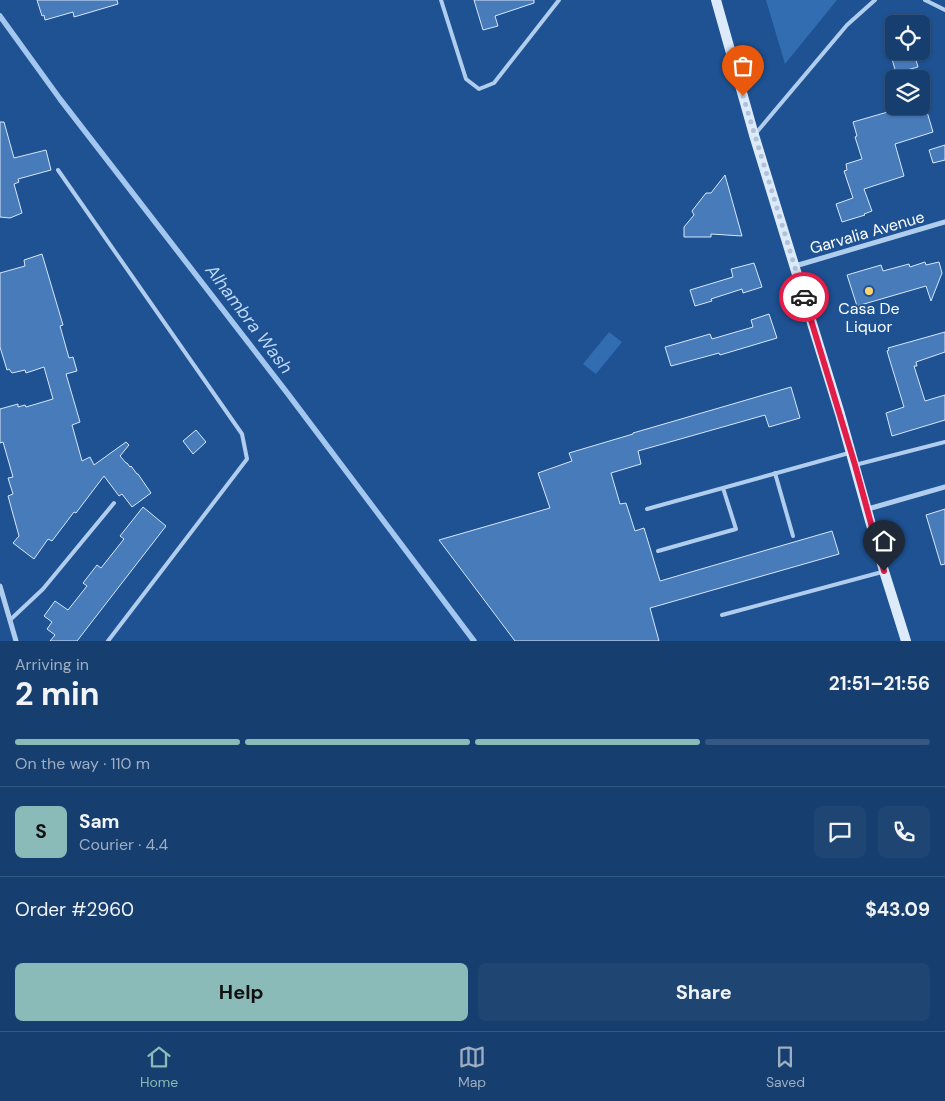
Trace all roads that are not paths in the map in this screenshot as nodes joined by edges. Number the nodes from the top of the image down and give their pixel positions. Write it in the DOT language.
graph roads {
  1 [pos="441,0"];
  2 [pos="560,0"];
  3 [pos="716,0"];
  4 [pos="875,0"];
  5 [pos="925,0"];
  6 [pos="945,10"];
  7 [pos="754,134"];
  8 [pos="58,170"];
  9 [pos="945,222"];
  10 [pos="795,266"];
  11 [pos="945,442"];
  12 [pos="851,452"];
  13 [pos="855,465"];
  14 [pos="775,473"];
  15 [pos="945,487"];
  16 [pos="723,488"];
  17 [pos="114,503"];
  18 [pos="647,509"];
  19 [pos="868,510"];
  20 [pos="793,536"];
  21 [pos="658,551"];
  22 [pos="884,571"];
  23 [pos="0,586"];
  24 [pos="722,615"];
  25 [pos="10,620"];
  26 [pos="16,641"];
  27 [pos="108,641"];
  28 [pos="906,641"];
  1 -- 2 [label="lane"];
  3 -- 7 [label="main road"];
  4 -- 7 [label="lane"];
  5 -- 6 [label="lane"];
  7 -- 10 [label="main road"];
  8 -- 27 [label="lane"];
  9 -- 10 [label="street, Garvalia Avenue"];
  10 -- 12 [label="main road"];
  11 -- 13 [label="lane"];
  12 -- 13 [label="main road"];
  12 -- 14 [label="lane"];
  13 -- 19 [label="main road"];
  14 -- 16 [label="lane"];
  14 -- 20 [label="lane"];
  15 -- 19 [label="street"];
  16 -- 18 [label="lane"];
  16 -- 21 [label="lane"];
  17 -- 25 [label="lane"];
  19 -- 22 [label="main road"];
  22 -- 24 [label="lane"];
  22 -- 28 [label="main road"];
  23 -- 25 [label="street"];
  25 -- 26 [label="street"];
}
